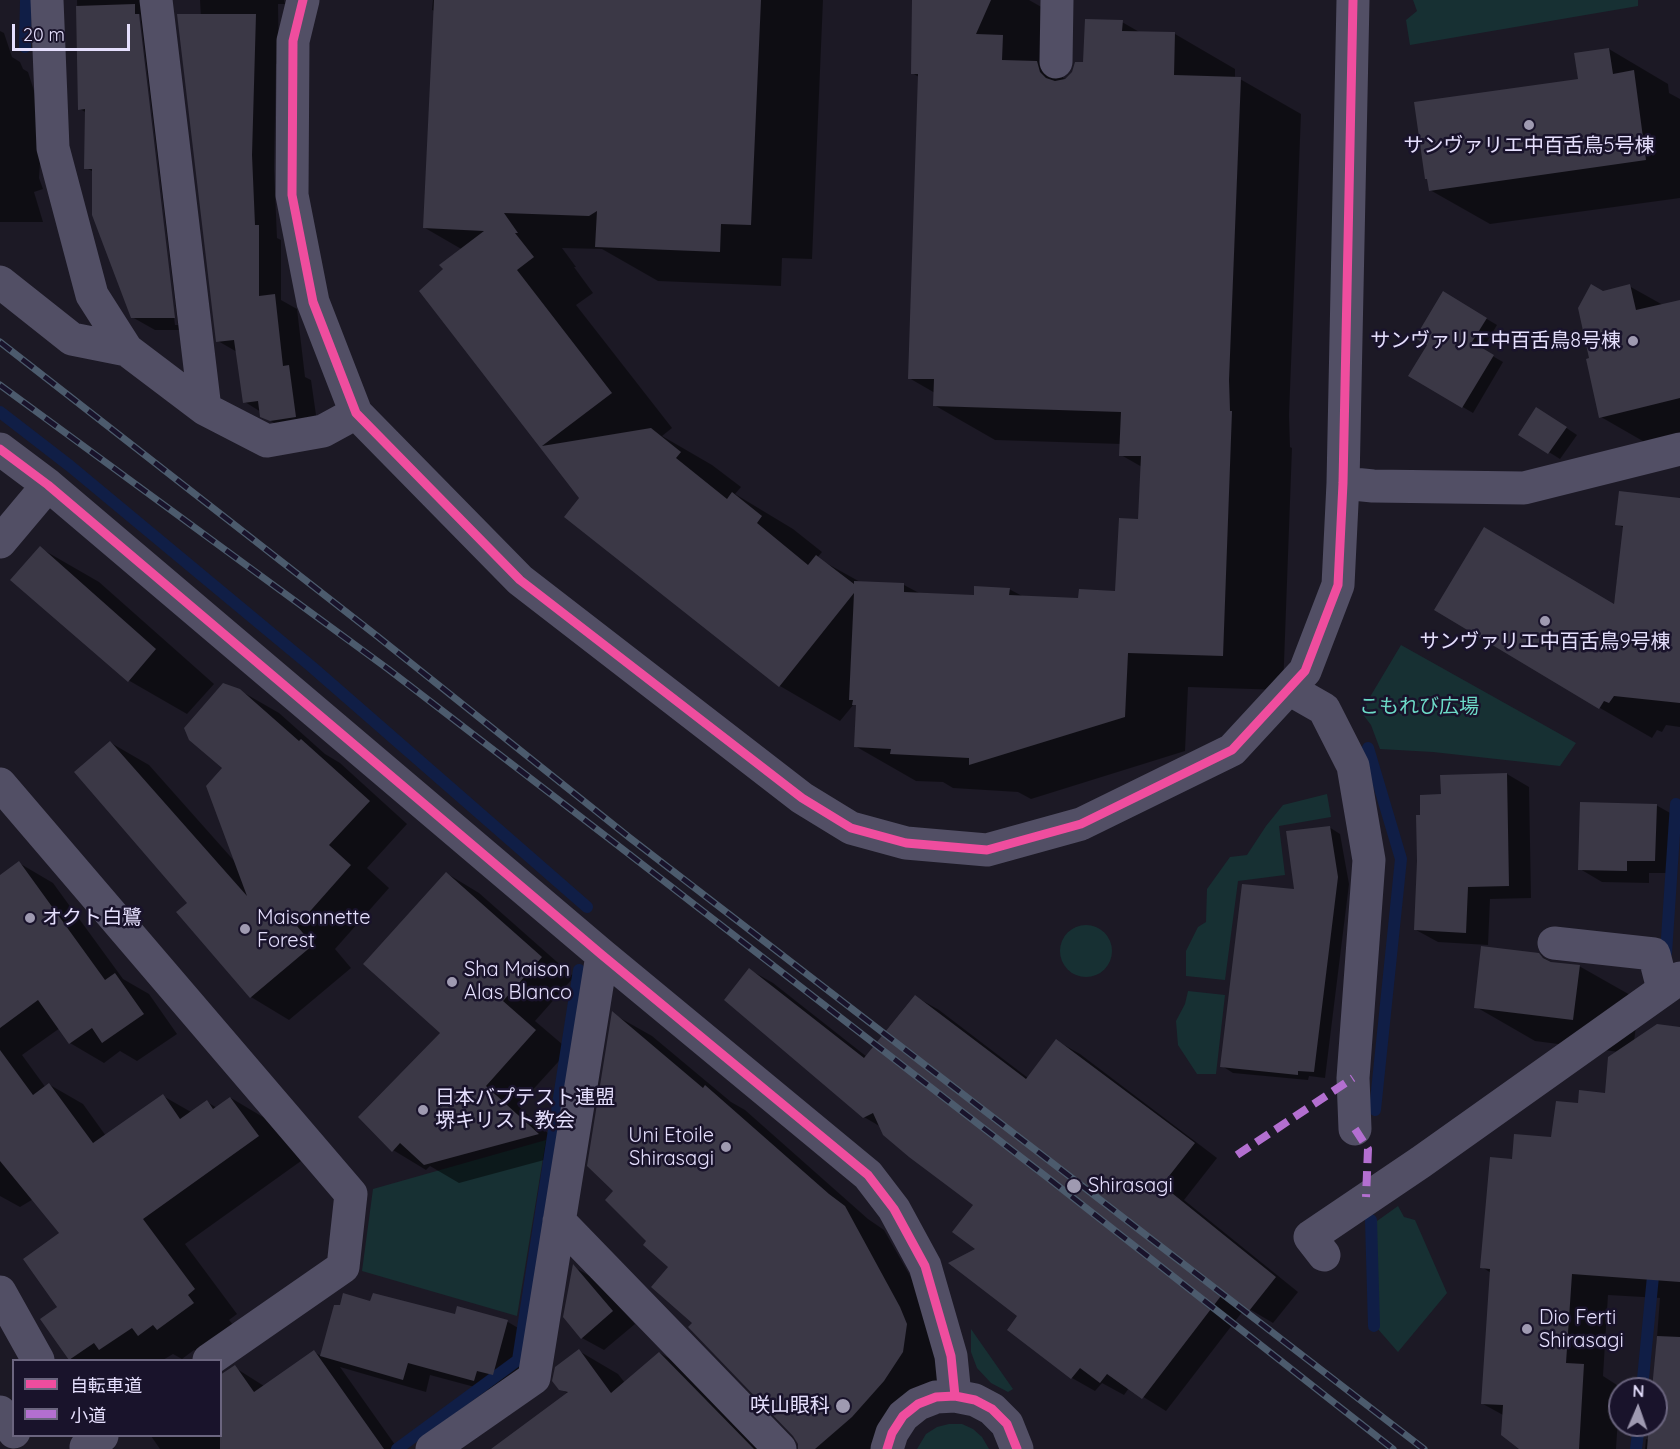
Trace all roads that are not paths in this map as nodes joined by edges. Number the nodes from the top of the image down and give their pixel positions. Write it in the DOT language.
graph roads {
  1 [pos="47,0"];
  2 [pos="156,0"];
  3 [pos="303,0"];
  4 [pos="1057,0"];
  5 [pos="1353,0"];
  6 [pos="1056,62"];
  7 [pos="0,282"];
  8 [pos="127,350"];
  9 [pos="205,409"];
  10 [pos="356,413"];
  11 [pos="0,449"];
  12 [pos="1680,449"];
  13 [pos="1343,483"];
  14 [pos="48,485"];
  15 [pos="0,542"];
  16 [pos="1289,689"];
  17 [pos="0,784"];
  18 [pos="1554,942"];
  19 [pos="602,955"];
  20 [pos="1673,988"];
  21 [pos="1355,1129"];
  22 [pos="559,1221"];
  23 [pos="1324,1255"];
  24 [pos="0,1292"];
  25 [pos="37,1359"];
  26 [pos="210,1359"];
  27 [pos="955,1396"];
  28 [pos="0,1412"];
  29 [pos="12,1430"];
  30 [pos="432,1449"];
  31 [pos="780,1449"];
  32 [pos="887,1449"];
  33 [pos="1017,1449"];
  1 -- 8 [label="street"];
  2 -- 9 [label="street"];
  3 -- 10 [label="street"];
  4 -- 6 [label="street"];
  5 -- 13 [label="street"];
  7 -- 8 [label="street"];
  8 -- 9 [label="street"];
  9 -- 10 [label="street"];
  10 -- 16 [label="street"];
  11 -- 14 [label="street"];
  12 -- 13 [label="street"];
  13 -- 16 [label="street"];
  14 -- 15 [label="street"];
  14 -- 19 [label="street"];
  16 -- 21 [label="street"];
  17 -- 26 [label="street"];
  18 -- 20 [label="street"];
  19 -- 22 [label="street"];
  19 -- 27 [label="street"];
  20 -- 23 [label="street"];
  22 -- 30 [label="street"];
  22 -- 31 [label="street"];
  24 -- 25 [label="street"];
  27 -- 32 [label="street"];
  27 -- 33 [label="street"];
  28 -- 29 [label="street"];
}
